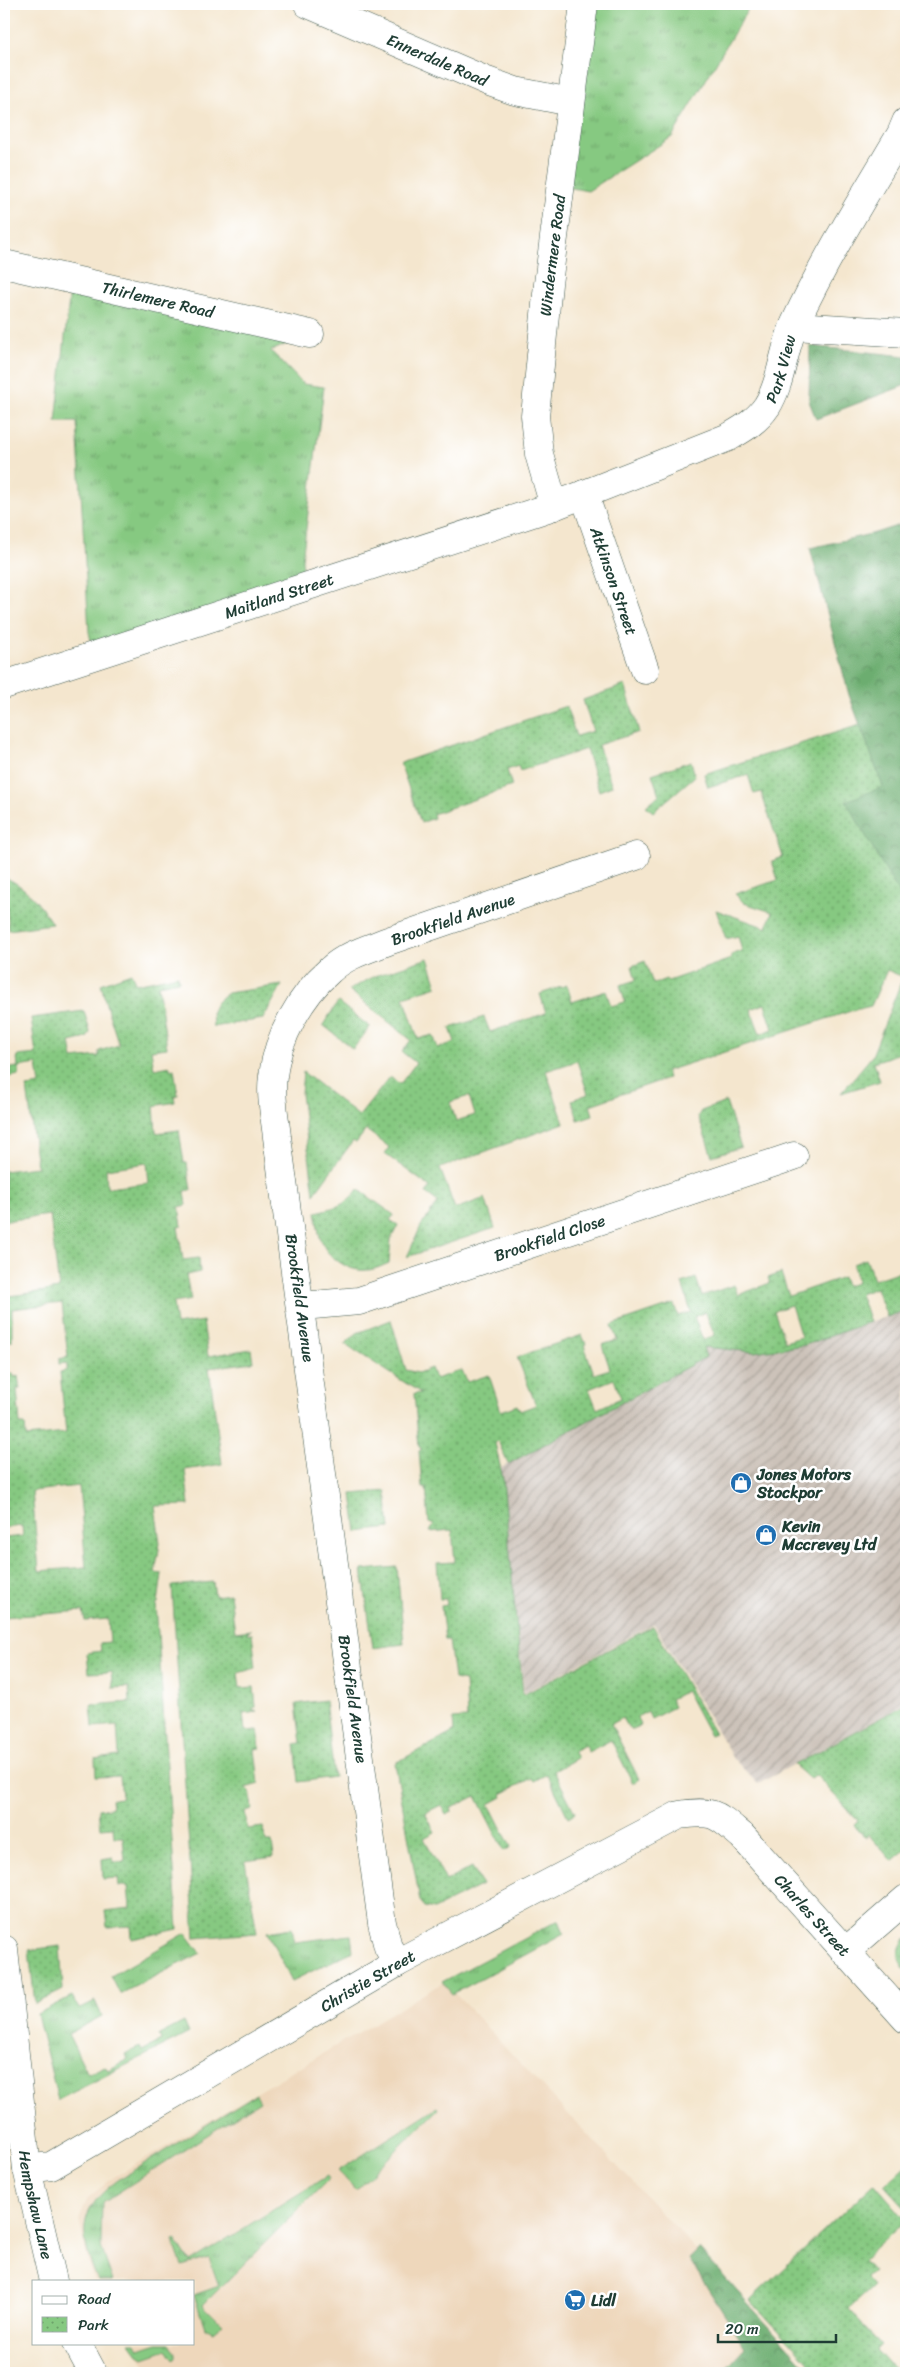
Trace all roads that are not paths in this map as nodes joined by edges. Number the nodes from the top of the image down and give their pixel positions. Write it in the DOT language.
graph roads {
  1 [pos="308,4"];
  2 [pos="584,4"];
  3 [pos="571,102"];
  4 [pos="906,122"];
  5 [pos="4,264"];
  6 [pos="794,326"];
  7 [pos="310,334"];
  8 [pos="906,334"];
  9 [pos="584,494"];
  10 [pos="554,506"];
  11 [pos="644,670"];
  12 [pos="4,685"];
  13 [pos="636,856"];
  14 [pos="794,1156"];
  15 [pos="302,1306"];
  16 [pos="717,1814"];
  17 [pos="906,1899"];
  18 [pos="4,1949"];
  19 [pos="845,1952"];
  20 [pos="397,1963"];
  21 [pos="906,2019"];
  22 [pos="27,2169"];
  23 [pos="52,2280"];
  24 [pos="78,2344"];
  25 [pos="93,2373"];
  1 -- 3 [label="street, Ennerdale Road"];
  2 -- 3 [label="street, Windermere Road"];
  3 -- 10 [label="street, Windermere Road"];
  4 -- 6 [label="street, Park View"];
  5 -- 7 [label="street, Thirlemere Road"];
  6 -- 8 [label="street"];
  6 -- 9 [label="street, Park View"];
  9 -- 10 [label="street, Park View"];
  9 -- 11 [label="street, Atkinson Street"];
  10 -- 12 [label="street, Maitland Street"];
  13 -- 15 [label="street, Brookfield Avenue"];
  14 -- 15 [label="street, Brookfield Close"];
  15 -- 20 [label="street, Brookfield Avenue"];
  16 -- 19 [label="street, Charles Street"];
  16 -- 20 [label="street, Christie Street"];
  17 -- 19 [label="street"];
  18 -- 22 [label="street, Hempshaw Lane"];
  19 -- 21 [label="street, Charles Street"];
  20 -- 22 [label="street, Christie Street"];
  22 -- 23 [label="street, Hempshaw Lane"];
  24 -- 25 [label="street"];
}
